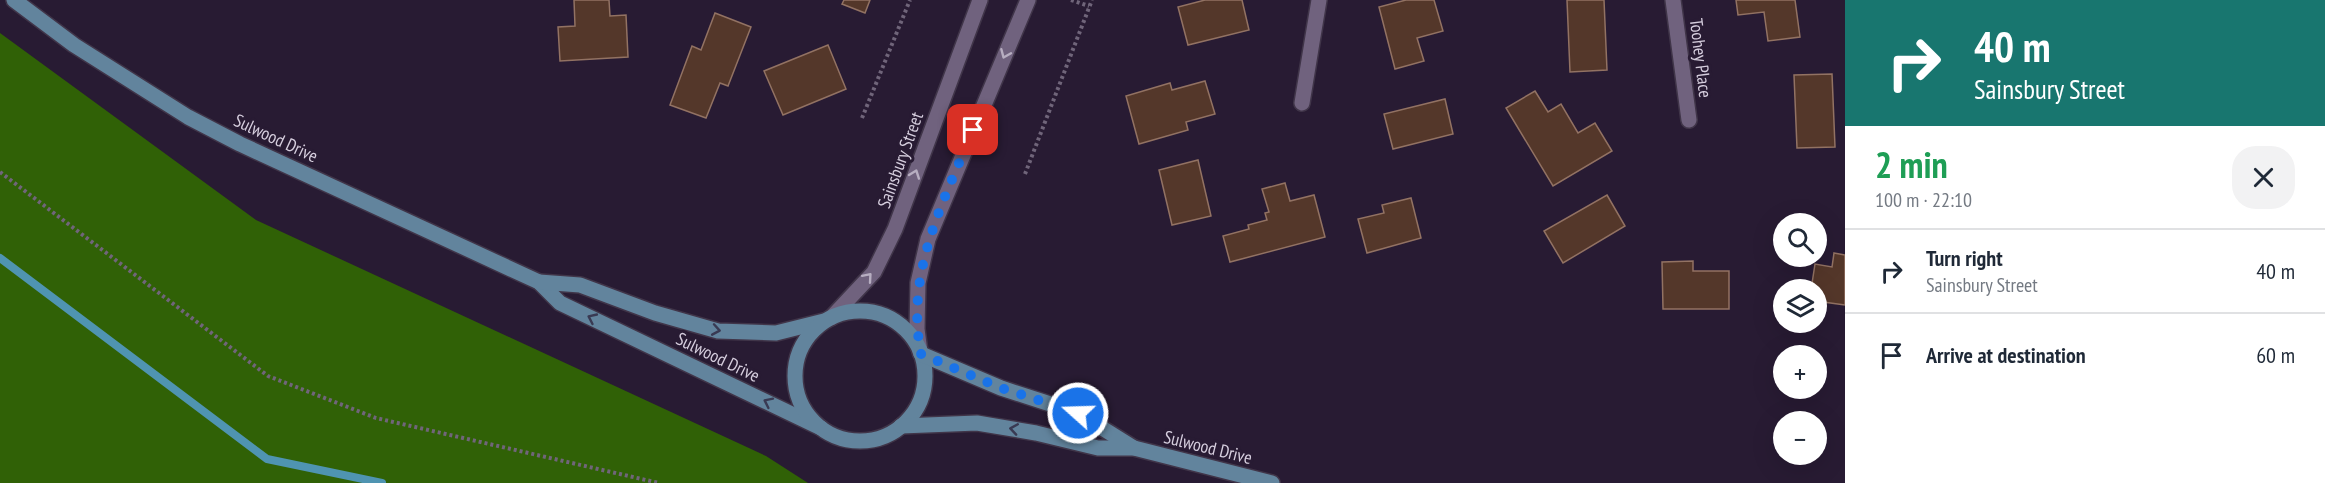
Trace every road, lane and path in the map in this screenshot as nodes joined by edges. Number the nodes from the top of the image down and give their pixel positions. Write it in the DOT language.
graph roads {
  1 [pos="14,0"];
  2 [pos="910,0"];
  3 [pos="980,0"];
  4 [pos="1028,0"];
  5 [pos="1071,0"];
  6 [pos="1092,0"];
  7 [pos="1319,0"];
  8 [pos="1673,0"];
  9 [pos="1089,6"];
  10 [pos="1302,102"];
  11 [pos="862,118"];
  12 [pos="1689,120"];
  13 [pos="0,172"];
  14 [pos="1025,174"];
  15 [pos="539,282"];
  16 [pos="828,320"];
  17 [pos="921,353"];
  18 [pos="901,426"];
  19 [pos="821,428"];
  20 [pos="1134,448"];
  21 [pos="660,483"];
  22 [pos="1272,483"];
  1 -- 15 [label="main road, Sulwood Drive"];
  2 -- 11 [label="path"];
  16 -- 3 [label="street, Sainsbury Street, one-way"];
  4 -- 17 [label="street, one-way"];
  5 -- 9 [label="path"];
  6 -- 9 [label="path"];
  7 -- 10 [label="street"];
  8 -- 12 [label="street, Toohey Place"];
  9 -- 14 [label="path"];
  13 -- 21 [label="path"];
  15 -- 16 [label="main road, Sulwood Drive, one-way"];
  19 -- 15 [label="main road, Sulwood Drive, one-way"];
  16 -- 17 [label="main road"];
  16 -- 19 [label="main road"];
  17 -- 18 [label="main road"];
  17 -- 20 [label="main road, Sulwood Drive"];
  18 -- 19 [label="main road"];
  20 -- 18 [label="main road, Sulwood Drive, one-way"];
  20 -- 22 [label="main road, Sulwood Drive"];
}
